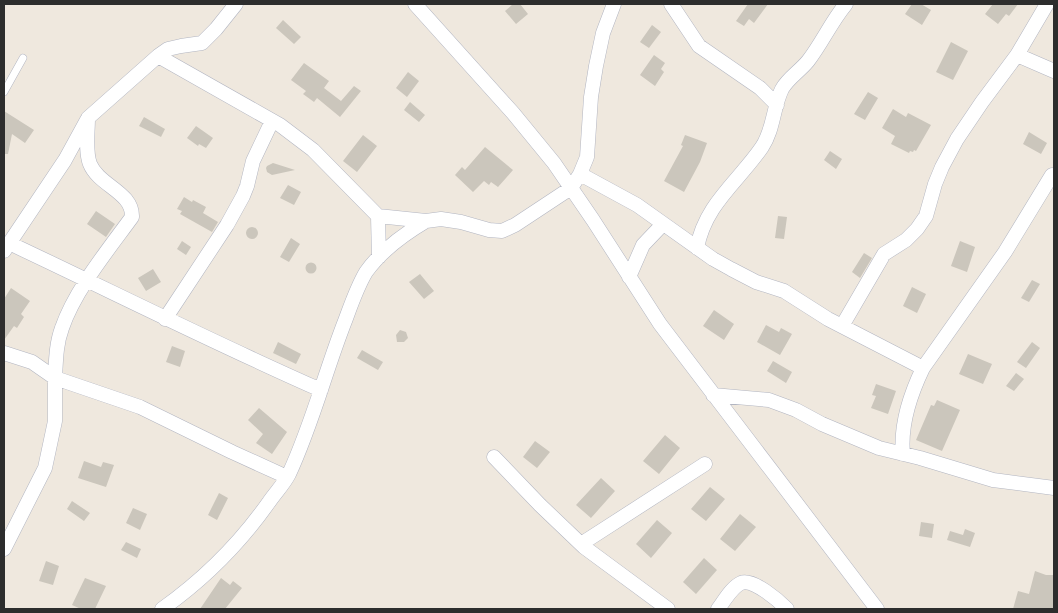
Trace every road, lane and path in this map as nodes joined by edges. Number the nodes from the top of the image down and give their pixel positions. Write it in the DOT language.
graph roads {
  1 [pos="236,4"];
  2 [pos="414,4"];
  3 [pos="671,4"];
  4 [pos="846,4"];
  5 [pos="1047,4"];
  6 [pos="612,5"];
  7 [pos="158,56"];
  8 [pos="1017,56"];
  9 [pos="23,58"];
  10 [pos="1054,72"];
  11 [pos="4,92"];
  12 [pos="777,105"];
  13 [pos="88,118"];
  14 [pos="272,121"];
  15 [pos="580,174"];
  16 [pos="1052,175"];
  17 [pos="571,188"];
  18 [pos="378,216"];
  19 [pos="426,221"];
  20 [pos="663,224"];
  21 [pos="6,247"];
  22 [pos="697,248"];
  23 [pos="379,257"];
  24 [pos="628,277"];
  25 [pos="88,280"];
  26 [pos="165,318"];
  27 [pos="842,326"];
  28 [pos="4,353"];
  29 [pos="923,368"];
  30 [pos="55,378"];
  31 [pos="321,390"];
  32 [pos="713,394"];
  33 [pos="903,454"];
  34 [pos="494,457"];
  35 [pos="705,464"];
  36 [pos="287,477"];
  37 [pos="1054,488"];
  38 [pos="581,544"];
  39 [pos="4,549"];
  40 [pos="162,609"];
  41 [pos="668,609"];
  42 [pos="718,609"];
  43 [pos="787,609"];
  44 [pos="877,609"];
  1 -- 7 [label="street"];
  2 -- 17 [label="street"];
  3 -- 12 [label="street"];
  4 -- 12 [label="street"];
  5 -- 8 [label="street"];
  6 -- 15 [label="street"];
  7 -- 13 [label="street"];
  7 -- 14 [label="street"];
  8 -- 10 [label="street"];
  8 -- 27 [label="street"];
  9 -- 11 [label="lane"];
  12 -- 22 [label="street"];
  13 -- 21 [label="street"];
  13 -- 25 [label="street"];
  14 -- 18 [label="street"];
  14 -- 26 [label="street"];
  15 -- 17 [label="street"];
  15 -- 20 [label="street"];
  16 -- 29 [label="street"];
  17 -- 19 [label="street"];
  17 -- 24 [label="street"];
  18 -- 19 [label="street"];
  18 -- 23 [label="street"];
  19 -- 23 [label="street"];
  20 -- 22 [label="street"];
  20 -- 24 [label="street"];
  21 -- 25 [label="street"];
  22 -- 27 [label="street"];
  23 -- 31 [label="street"];
  24 -- 32 [label="street"];
  25 -- 26 [label="street"];
  25 -- 30 [label="street"];
  26 -- 31 [label="street"];
  27 -- 29 [label="street"];
  28 -- 30 [label="street"];
  29 -- 33 [label="street"];
  30 -- 36 [label="street"];
  30 -- 39 [label="street"];
  31 -- 36 [label="street"];
  32 -- 33 [label="street"];
  32 -- 44 [label="street"];
  33 -- 37 [label="street"];
  34 -- 38 [label="street"];
  35 -- 38 [label="street"];
  36 -- 40 [label="street"];
  38 -- 41 [label="street"];
  42 -- 43 [label="street"];
}
